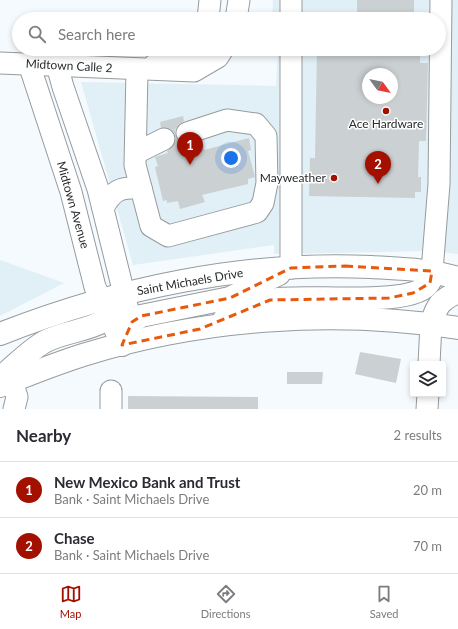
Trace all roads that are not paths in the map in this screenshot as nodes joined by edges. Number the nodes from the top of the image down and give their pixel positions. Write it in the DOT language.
graph roads {
  1 [pos="210,0"];
  2 [pos="239,0"];
  3 [pos="291,0"];
  4 [pos="441,0"];
  5 [pos="209,12"];
  6 [pos="237,12"];
  7 [pos="291,12"];
  8 [pos="441,12"];
  9 [pos="182,56"];
  10 [pos="219,56"];
  11 [pos="291,56"];
  12 [pos="440,56"];
  13 [pos="0,63"];
  14 [pos="29,64"];
  15 [pos="57,65"];
  16 [pos="138,70"];
  17 [pos="187,132"];
  18 [pos="164,139"];
  19 [pos="136,153"];
  20 [pos="93,174"];
  21 [pos="139,182"];
  22 [pos="103,208"];
  23 [pos="291,268"];
  24 [pos="432,271"];
  25 [pos="458,271"];
  26 [pos="458,278"];
  27 [pos="458,292"];
  28 [pos="123,294"];
  29 [pos="67,309"];
  30 [pos="105,309"];
  31 [pos="431,324"];
  32 [pos="458,328"];
  33 [pos="200,329"];
  34 [pos="0,334"];
  35 [pos="131,336"];
  36 [pos="0,359"];
  37 [pos="429,361"];
  38 [pos="4,382"];
  39 [pos="428,397"];
  40 [pos="14,409"];
  41 [pos="428,409"];
  1 -- 5 [label="street"];
  2 -- 6 [label="street"];
  3 -- 7 [label="street"];
  4 -- 8 [label="street"];
  9 -- 16 [label="street"];
  10 -- 16 [label="street, Midtown Calle 2"];
  11 -- 23 [label="street"];
  12 -- 24 [label="street"];
  13 -- 14 [label="street, Midtown Calle 2"];
  14 -- 15 [label="street, Midtown Calle 2"];
  14 -- 30 [label="street, Midtown Avenue"];
  15 -- 16 [label="street, Midtown Calle 2"];
  15 -- 20 [label="street"];
  16 -- 19 [label="street"];
  17 -- 21 [label="street"];
  18 -- 19 [label="street"];
  19 -- 21 [label="street"];
  20 -- 21 [label="street"];
  20 -- 22 [label="street"];
  21 -- 22 [label="street"];
  22 -- 28 [label="street"];
  23 -- 24 [label="main road, Saint Michaels Drive"];
  23 -- 28 [label="main road, Saint Michaels Drive"];
  23 -- 35 [label="main road"];
  24 -- 25 [label="main road"];
  24 -- 26 [label="main road, Saint Michaels Drive"];
  24 -- 33 [label="main road"];
  27 -- 31 [label="main road"];
  28 -- 30 [label="main road, Saint Michaels Drive"];
  28 -- 35 [label="street"];
  29 -- 30 [label="main road, Saint Michaels Drive"];
  29 -- 34 [label="main road, Saint Michaels Drive"];
  29 -- 36 [label="main road"];
  30 -- 35 [label="street, Midtown Avenue"];
  30 -- 38 [label="main road"];
  31 -- 32 [label="main road"];
  31 -- 33 [label="main road"];
  31 -- 37 [label="street"];
  33 -- 35 [label="main road"];
  35 -- 38 [label="main road"];
  38 -- 40 [label="street"];
  39 -- 41 [label="street"];
}
